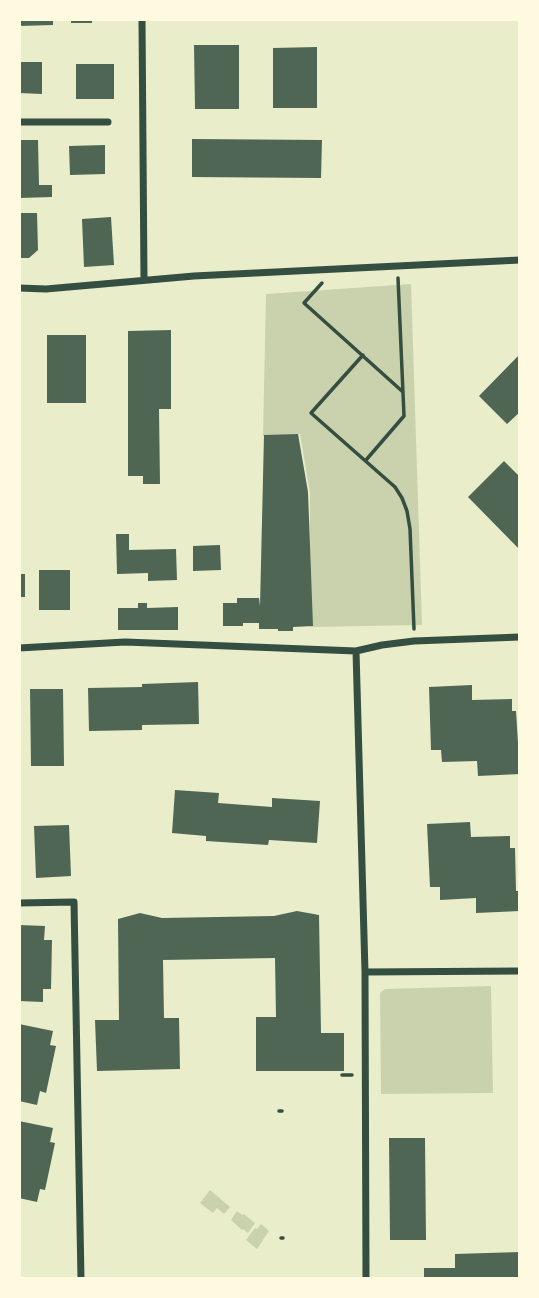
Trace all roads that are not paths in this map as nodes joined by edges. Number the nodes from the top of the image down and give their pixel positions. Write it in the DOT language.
graph roads {
  1 [pos="142,19"];
  2 [pos="19,122"];
  3 [pos="108,122"];
  4 [pos="520,260"];
  5 [pos="144,280"];
  6 [pos="19,289"];
  7 [pos="520,637"];
  8 [pos="19,648"];
  9 [pos="356,651"];
  10 [pos="19,903"];
  11 [pos="520,971"];
  12 [pos="365,972"];
  13 [pos="81,1279"];
  14 [pos="366,1279"];
  1 -- 5 [label="street"];
  2 -- 3 [label="street"];
  4 -- 5 [label="street"];
  5 -- 6 [label="street"];
  7 -- 9 [label="street"];
  8 -- 9 [label="street"];
  9 -- 12 [label="street"];
  10 -- 13 [label="street"];
  11 -- 12 [label="street"];
  12 -- 14 [label="street"];
}
